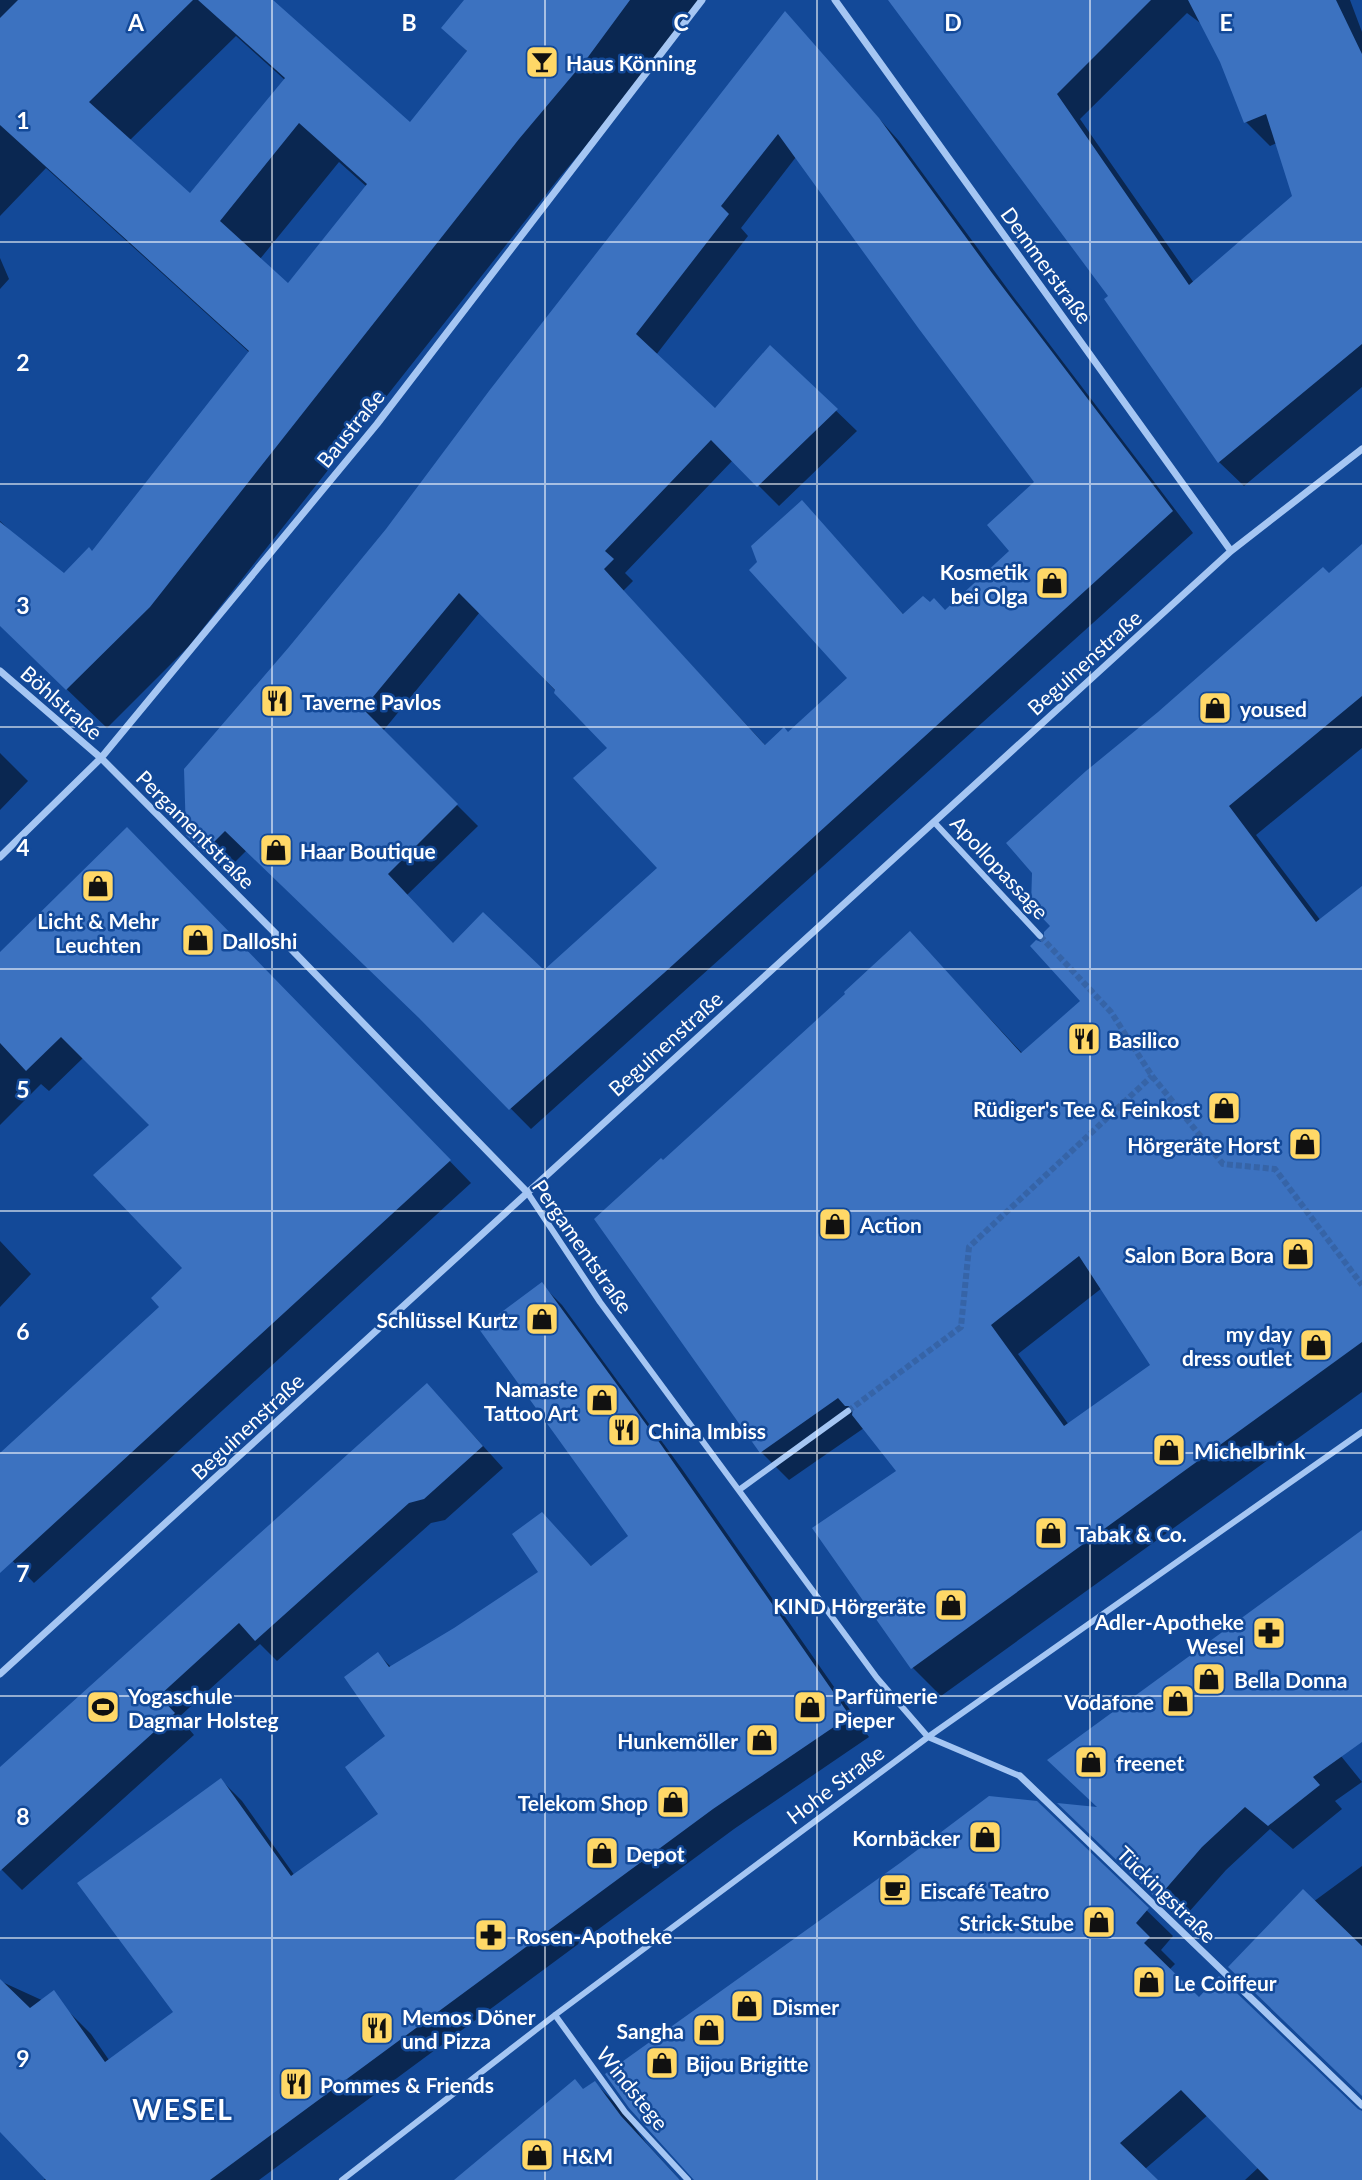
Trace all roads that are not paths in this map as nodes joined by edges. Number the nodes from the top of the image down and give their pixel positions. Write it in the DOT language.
graph roads {
  1 [pos="702,0"];
  2 [pos="835,0"];
  3 [pos="1362,449"];
  4 [pos="1231,551"];
  5 [pos="0,671"];
  6 [pos="101,758"];
  7 [pos="934,822"];
  8 [pos="0,858"];
  9 [pos="1040,936"];
  10 [pos="527,1192"];
  11 [pos="848,1411"];
  12 [pos="1362,1432"];
  13 [pos="739,1490"];
  14 [pos="0,1674"];
  15 [pos="928,1737"];
  16 [pos="1020,1776"];
  17 [pos="555,2015"];
  18 [pos="1362,2105"];
  19 [pos="342,2180"];
  20 [pos="688,2180"];
  1 -- 6 [label="street, Baustraße"];
  2 -- 4 [label="street, Demmerstraße"];
  3 -- 4 [label="street, Beguinenstraße"];
  4 -- 7 [label="street, Beguinenstraße"];
  5 -- 6 [label="street, Böhlstraße"];
  6 -- 8 [label="street, Baustraße"];
  6 -- 10 [label="street, Pergamentstraße"];
  7 -- 9 [label="street, Apollopassage"];
  7 -- 10 [label="street, Beguinenstraße"];
  10 -- 13 [label="street, Pergamentstraße"];
  10 -- 14 [label="street, Beguinenstraße"];
  11 -- 13 [label="street"];
  12 -- 15 [label="street, Hohe Straße"];
  13 -- 15 [label="street, Pergamentstraße"];
  15 -- 16 [label="street, Tückingstraße"];
  15 -- 17 [label="street, Hohe Straße"];
  16 -- 18 [label="street, Tückingstraße"];
  17 -- 19 [label="street, Hohe Straße"];
  17 -- 20 [label="street, Windstege"];
}
